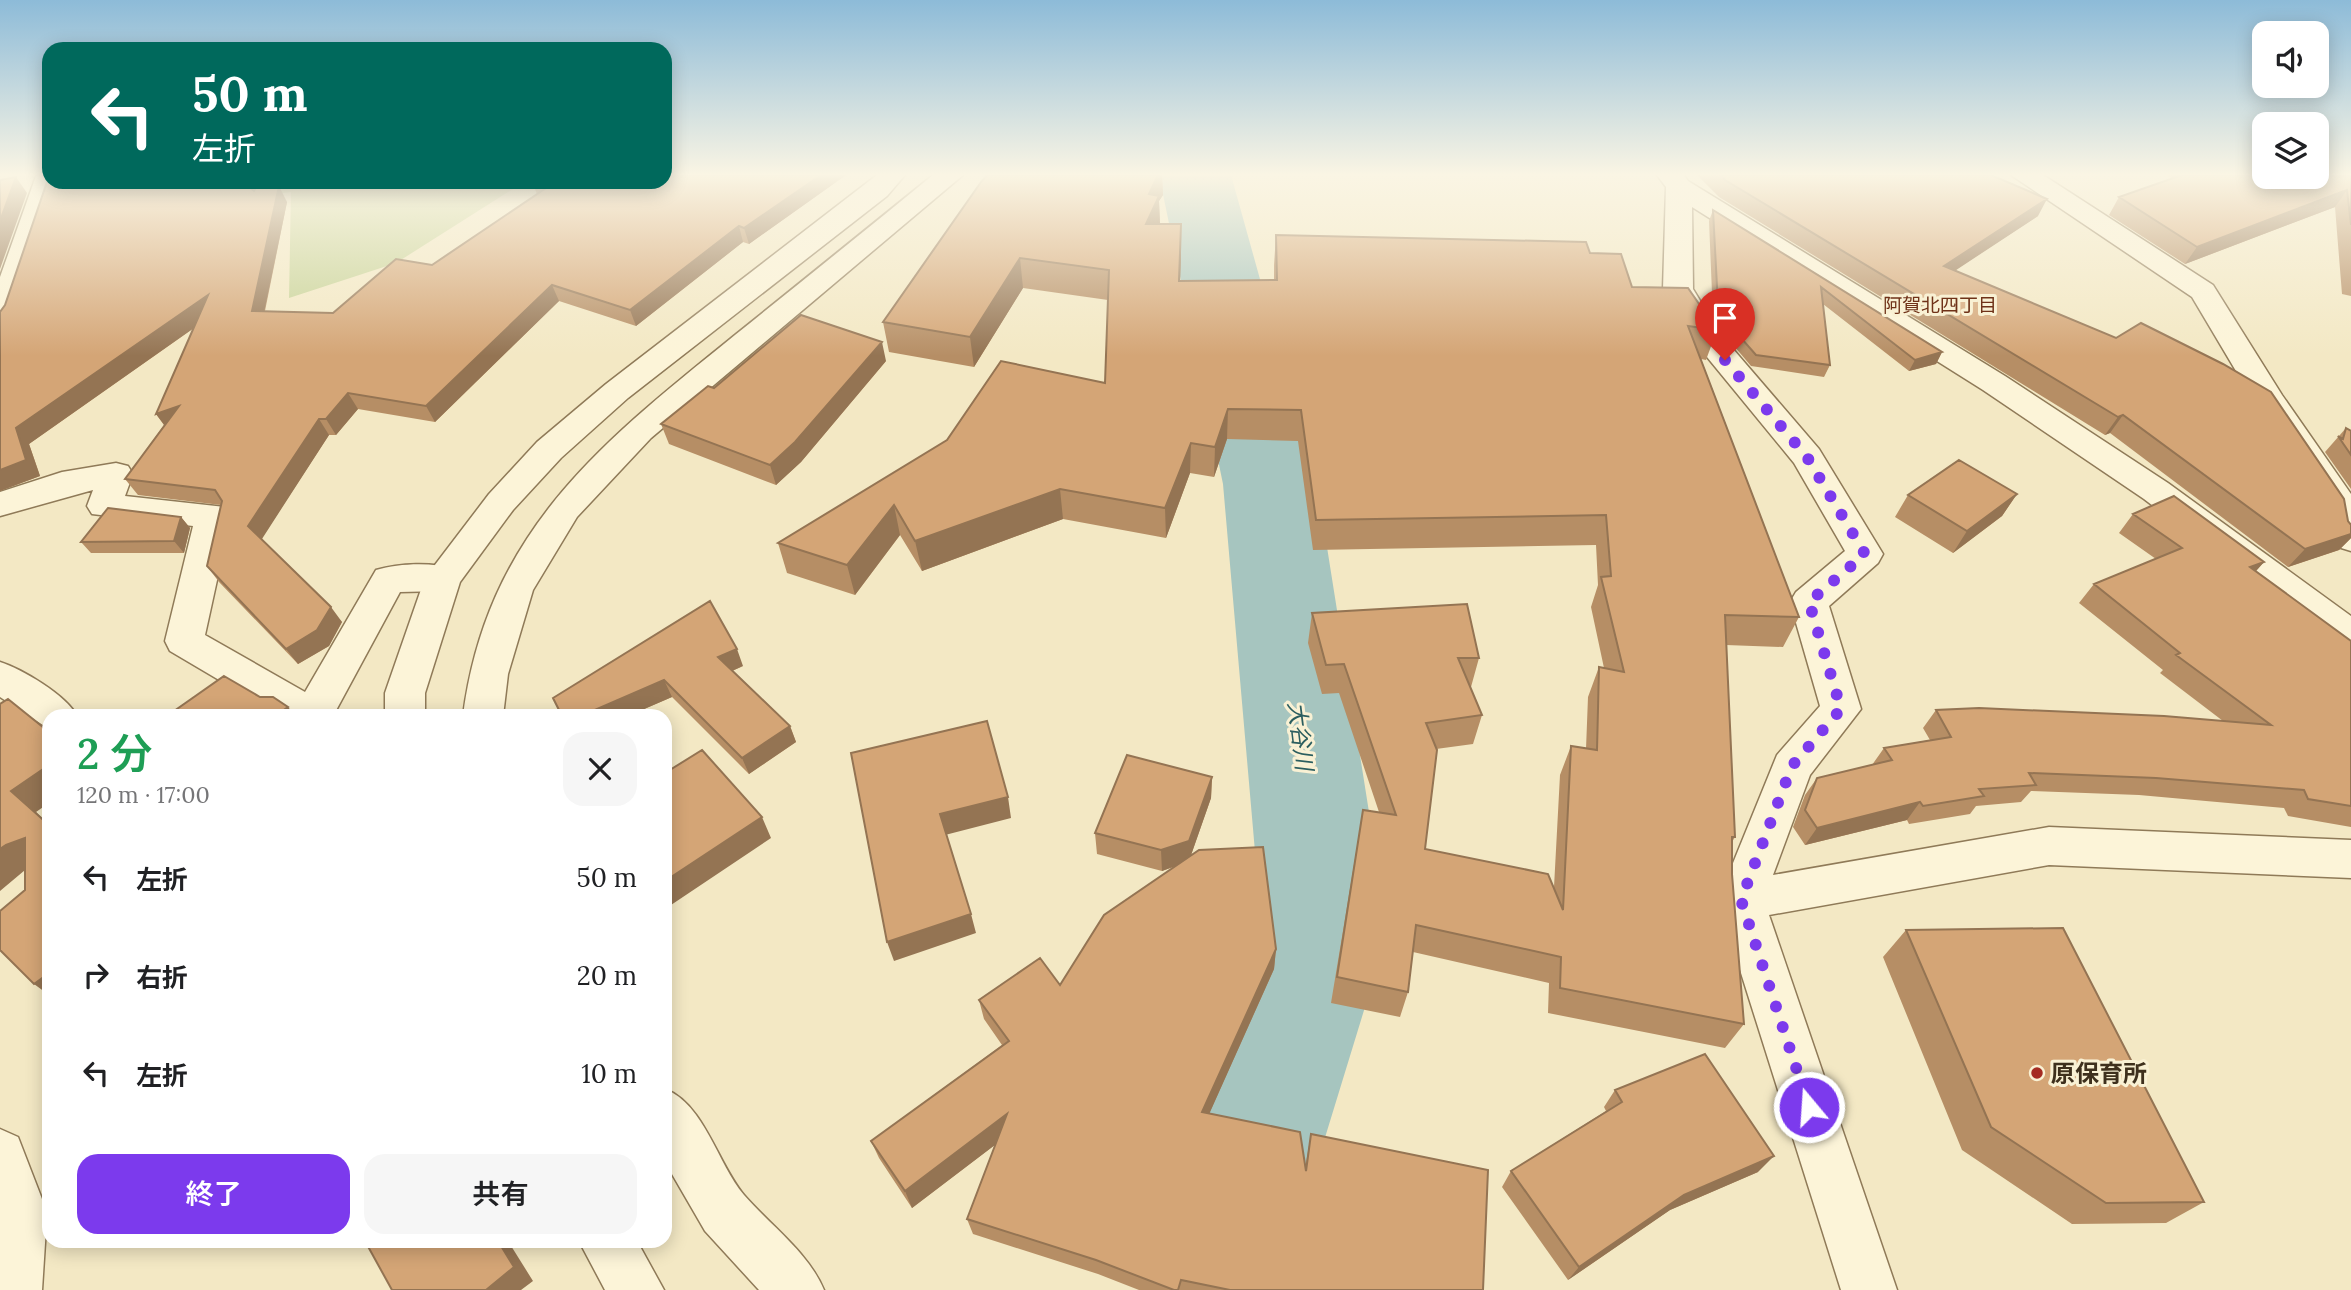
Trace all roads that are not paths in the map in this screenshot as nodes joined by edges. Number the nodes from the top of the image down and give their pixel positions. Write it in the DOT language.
graph roads {
  1 [pos="29,235"];
  2 [pos="816,235"];
  3 [pos="878,235"];
  4 [pos="1677,235"];
  5 [pos="1761,235"];
  6 [pos="2116,235"];
  7 [pos="0,320"];
  8 [pos="0,504"];
  9 [pos="2350,522"];
  10 [pos="443,578"];
  11 [pos="2351,636"];
  12 [pos="0,677"];
  13 [pos="47,709"];
  14 [pos="302,709"];
  15 [pos="315,709"];
  16 [pos="405,709"];
  17 [pos="484,709"];
  18 [pos="2351,859"];
  19 [pos="1741,900"];
  20 [pos="672,1126"];
  21 [pos="0,1155"];
  22 [pos="610,1248"];
  23 [pos="14,1290"];
  24 [pos="636,1290"];
  25 [pos="796,1290"];
  26 [pos="1869,1290"];
  1 -- 7 [label="street"];
  2 -- 10 [label="street"];
  3 -- 17 [label="street"];
  4 -- 19 [label="street"];
  5 -- 11 [label="street"];
  6 -- 9 [label="street"];
  8 -- 14 [label="street"];
  10 -- 15 [label="street"];
  10 -- 16 [label="street"];
  12 -- 13 [label="street"];
  18 -- 19 [label="street"];
  19 -- 26 [label="street"];
  20 -- 25 [label="street"];
  21 -- 23 [label="street"];
  22 -- 24 [label="street"];
}
